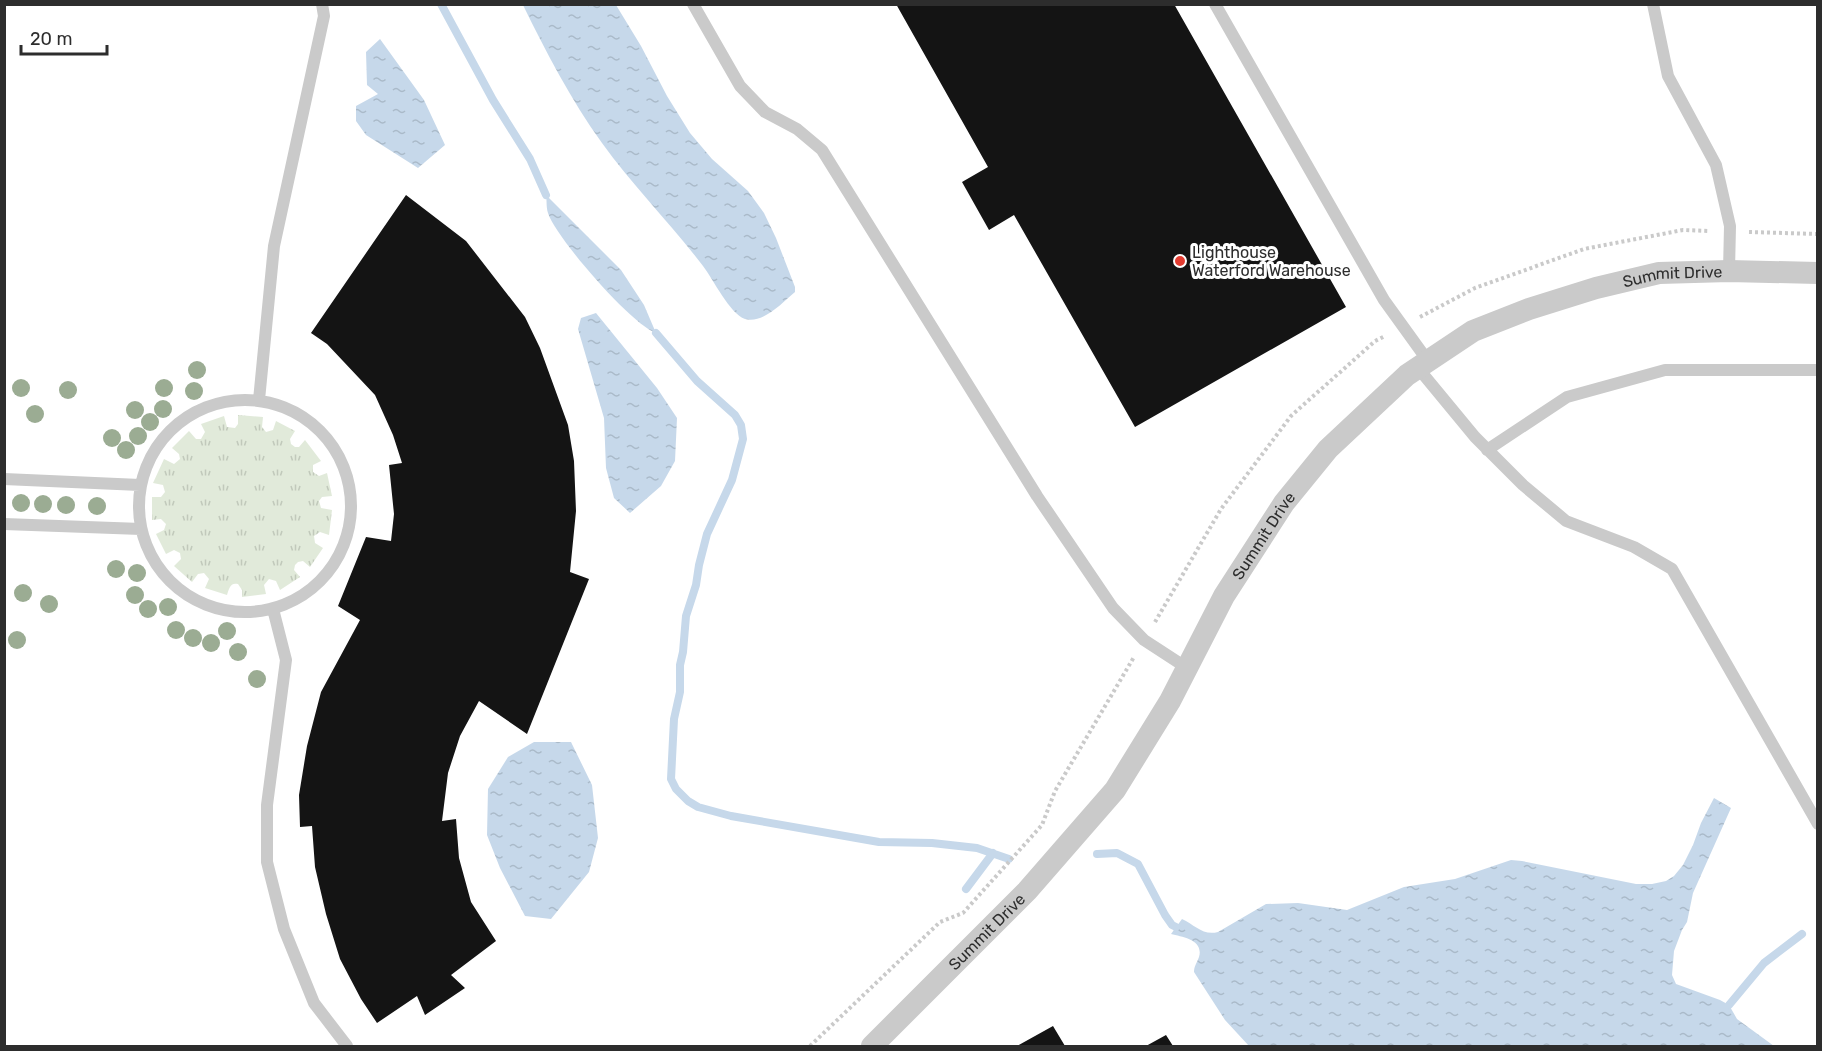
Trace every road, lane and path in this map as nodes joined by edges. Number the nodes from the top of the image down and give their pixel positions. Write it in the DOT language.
graph roads {
  1 [pos="322,4"];
  2 [pos="693,4"];
  3 [pos="1215,4"];
  4 [pos="1653,4"];
  5 [pos="1729,271"];
  6 [pos="1818,273"];
  7 [pos="1423,365"];
  8 [pos="1818,370"];
  9 [pos="259,400"];
  10 [pos="1487,450"];
  11 [pos="4,479"];
  12 [pos="140,485"];
  13 [pos="4,524"];
  14 [pos="141,529"];
  15 [pos="273,609"];
  16 [pos="1187,668"];
  17 [pos="1818,824"];
  18 [pos="347,1047"];
  19 [pos="872,1047"];
  1 -- 9 [label="lane"];
  2 -- 16 [label="lane"];
  3 -- 7 [label="lane"];
  4 -- 5 [label="lane"];
  5 -- 6 [label="street, Summit Drive"];
  5 -- 7 [label="street, Summit Drive"];
  7 -- 10 [label="lane"];
  7 -- 16 [label="street, Summit Drive"];
  8 -- 10 [label="lane"];
  9 -- 12 [label="lane"];
  9 -- 15 [label="lane"];
  10 -- 17 [label="lane"];
  11 -- 12 [label="lane"];
  12 -- 14 [label="lane"];
  13 -- 14 [label="lane"];
  14 -- 15 [label="lane"];
  15 -- 18 [label="lane"];
  16 -- 19 [label="street, Summit Drive"];
}
